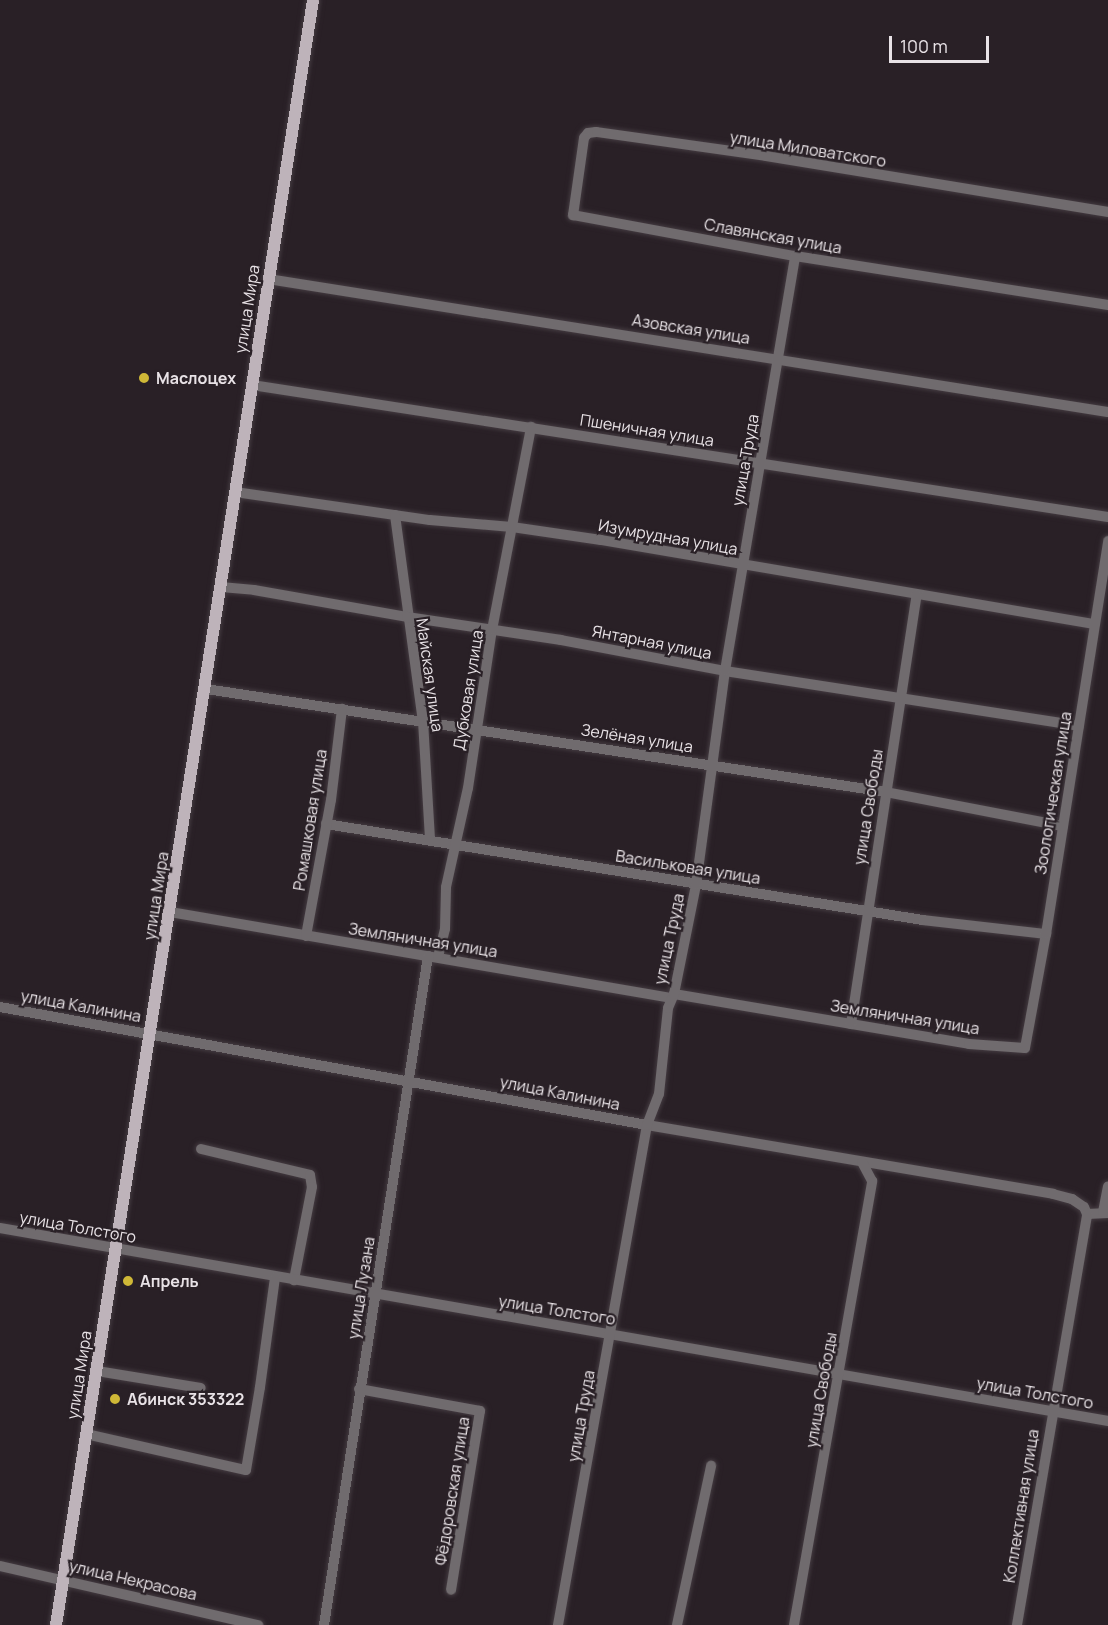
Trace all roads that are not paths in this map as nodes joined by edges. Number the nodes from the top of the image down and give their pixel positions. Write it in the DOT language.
graph roads {
  1 [pos="313,0"];
  2 [pos="1108,212"];
  3 [pos="573,215"];
  4 [pos="795,256"];
  5 [pos="268,279"];
  6 [pos="1108,306"];
  7 [pos="778,358"];
  8 [pos="252,385"];
  9 [pos="1108,412"];
  10 [pos="531,427"];
  11 [pos="759,463"];
  12 [pos="235,492"];
  13 [pos="395,515"];
  14 [pos="1108,517"];
  15 [pos="512,527"];
  16 [pos="1108,541"];
  17 [pos="742,565"];
  18 [pos="221,587"];
  19 [pos="917,595"];
  20 [pos="407,617"];
  21 [pos="1094,624"];
  22 [pos="492,630"];
  23 [pos="725,671"];
  24 [pos="206,689"];
  25 [pos="901,699"];
  26 [pos="342,709"];
  27 [pos="423,721"];
  28 [pos="1079,726"];
  29 [pos="477,729"];
  30 [pos="714,765"];
  31 [pos="886,792"];
  32 [pos="326,824"];
  33 [pos="1063,826"];
  34 [pos="430,840"];
  35 [pos="455,845"];
  36 [pos="696,885"];
  37 [pos="867,910"];
  38 [pos="170,912"];
  39 [pos="1046,934"];
  40 [pos="306,936"];
  41 [pos="433,956"];
  42 [pos="672,996"];
  43 [pos="0,1006"];
  44 [pos="851,1024"];
  45 [pos="151,1033"];
  46 [pos="1025,1048"];
  47 [pos="409,1080"];
  48 [pos="647,1125"];
  49 [pos="201,1149"];
  50 [pos="862,1162"];
  51 [pos="1108,1186"];
  52 [pos="1106,1213"];
  53 [pos="1087,1214"];
  54 [pos="0,1228"];
  55 [pos="116,1250"];
  56 [pos="275,1277"];
  57 [pos="294,1280"];
  58 [pos="376,1295"];
  59 [pos="611,1334"];
  60 [pos="97,1371"];
  61 [pos="840,1373"];
  62 [pos="201,1388"];
  63 [pos="359,1389"];
  64 [pos="1052,1412"];
  65 [pos="1108,1421"];
  66 [pos="86,1434"];
  67 [pos="711,1466"];
  68 [pos="0,1566"];
  69 [pos="62,1580"];
  70 [pos="451,1590"];
  71 [pos="56,1625"];
  72 [pos="258,1625"];
  73 [pos="324,1625"];
  74 [pos="558,1625"];
  75 [pos="677,1625"];
  76 [pos="795,1625"];
  77 [pos="1017,1625"];
  1 -- 5 [label="main road, улица Мира"];
  2 -- 3 [label="street, улица Миловатского"];
  3 -- 4 [label="street, Славянская улица"];
  4 -- 6 [label="street, Славянская улица"];
  4 -- 7 [label="street, улица Труда"];
  5 -- 7 [label="street, Азовская улица"];
  5 -- 8 [label="main road, улица Мира"];
  7 -- 9 [label="street, Азовская улица"];
  7 -- 11 [label="street, улица Труда"];
  8 -- 10 [label="street, Пшеничная улица"];
  8 -- 12 [label="main road, улица Мира"];
  10 -- 11 [label="street, Пшеничная улица"];
  10 -- 15 [label="street, Дубковая улица"];
  11 -- 14 [label="street, Пшеничная улица"];
  11 -- 17 [label="street, улица Труда"];
  12 -- 13 [label="street, Изумрудная улица"];
  12 -- 18 [label="main road, улица Мира"];
  13 -- 15 [label="street, Изумрудная улица"];
  13 -- 20 [label="street, Майская улица"];
  15 -- 17 [label="street, Изумрудная улица"];
  15 -- 22 [label="street, Дубковая улица"];
  16 -- 21 [label="street, Зоологическая улица"];
  17 -- 19 [label="street, Изумрудная улица"];
  17 -- 23 [label="street, улица Труда"];
  18 -- 20 [label="street, Янтарная улица"];
  18 -- 24 [label="main road, улица Мира"];
  19 -- 21 [label="street, Изумрудная улица"];
  19 -- 25 [label="street, улица Свободы"];
  20 -- 22 [label="street, Янтарная улица"];
  20 -- 27 [label="street, Майская улица"];
  21 -- 28 [label="street, Зоологическая улица"];
  22 -- 23 [label="street, Янтарная улица"];
  22 -- 29 [label="street, Дубковая улица"];
  23 -- 25 [label="street, Янтарная улица"];
  23 -- 30 [label="street, улица Труда"];
  24 -- 26 [label="street, Зелёная улица"];
  24 -- 38 [label="main road, улица Мира"];
  25 -- 28 [label="street, Янтарная улица"];
  25 -- 31 [label="street, улица Свободы"];
  26 -- 27 [label="street, Зелёная улица"];
  26 -- 32 [label="street, Ромашковая улица"];
  27 -- 29 [label="street, Зелёная улица"];
  27 -- 34 [label="street, Майская улица"];
  28 -- 33 [label="street, Зоологическая улица"];
  29 -- 30 [label="street, Зелёная улица"];
  29 -- 35 [label="street, Дубковая улица"];
  30 -- 31 [label="street, Зелёная улица"];
  30 -- 36 [label="street, улица Труда"];
  31 -- 33 [label="street, Зелёная улица"];
  31 -- 37 [label="street, улица Свободы"];
  32 -- 34 [label="street, Васильковая улица"];
  32 -- 40 [label="street, Ромашковая улица"];
  33 -- 39 [label="street, Зоологическая улица"];
  34 -- 35 [label="street, Васильковая улица"];
  35 -- 36 [label="street, Васильковая улица"];
  35 -- 41 [label="street, Дубковая улица"];
  36 -- 37 [label="street, Васильковая улица"];
  36 -- 42 [label="street, улица Труда"];
  37 -- 39 [label="street, Васильковая улица"];
  37 -- 44 [label="street, улица Свободы"];
  38 -- 40 [label="street, Земляничная улица"];
  38 -- 45 [label="main road, улица Мира"];
  39 -- 46 [label="street, Зоологическая улица"];
  40 -- 41 [label="street, Земляничная улица"];
  41 -- 42 [label="street, Земляничная улица"];
  41 -- 47 [label="street, улица Лузана"];
  42 -- 44 [label="street, Земляничная улица"];
  42 -- 48 [label="street, улица Труда"];
  43 -- 45 [label="street, улица Калинина"];
  44 -- 46 [label="street, Земляничная улица"];
  45 -- 47 [label="street, улица Калинина"];
  45 -- 55 [label="main road, улица Мира"];
  47 -- 48 [label="street, улица Калинина"];
  47 -- 58 [label="street, улица Лузана"];
  48 -- 50 [label="street, улица Калинина"];
  48 -- 59 [label="street, улица Труда"];
  49 -- 57 [label="street"];
  50 -- 53 [label="street, улица Калинина"];
  50 -- 61 [label="street, улица Свободы"];
  51 -- 52 [label="street"];
  52 -- 53 [label="street"];
  53 -- 64 [label="street, Коллективная улица"];
  54 -- 55 [label="street, улица Толстого"];
  55 -- 56 [label="street, улица Толстого"];
  55 -- 60 [label="main road, улица Мира"];
  56 -- 57 [label="street, улица Толстого"];
  56 -- 66 [label="street"];
  57 -- 58 [label="street, улица Толстого"];
  58 -- 59 [label="street, улица Толстого"];
  58 -- 63 [label="street, улица Лузана"];
  59 -- 61 [label="street, улица Толстого"];
  59 -- 74 [label="street, улица Труда"];
  60 -- 62 [label="street"];
  60 -- 66 [label="main road, улица Мира"];
  61 -- 64 [label="street, улица Толстого"];
  61 -- 76 [label="street, улица Свободы"];
  63 -- 70 [label="street, Фёдоровская улица"];
  63 -- 73 [label="street, улица Лузана"];
  64 -- 65 [label="street, улица Толстого"];
  64 -- 77 [label="street, Коллективная улица"];
  66 -- 69 [label="main road, улица Мира"];
  67 -- 75 [label="street"];
  68 -- 69 [label="street, улица Некрасова"];
  69 -- 71 [label="main road, улица Мира"];
  69 -- 72 [label="street, улица Некрасова"];
}
